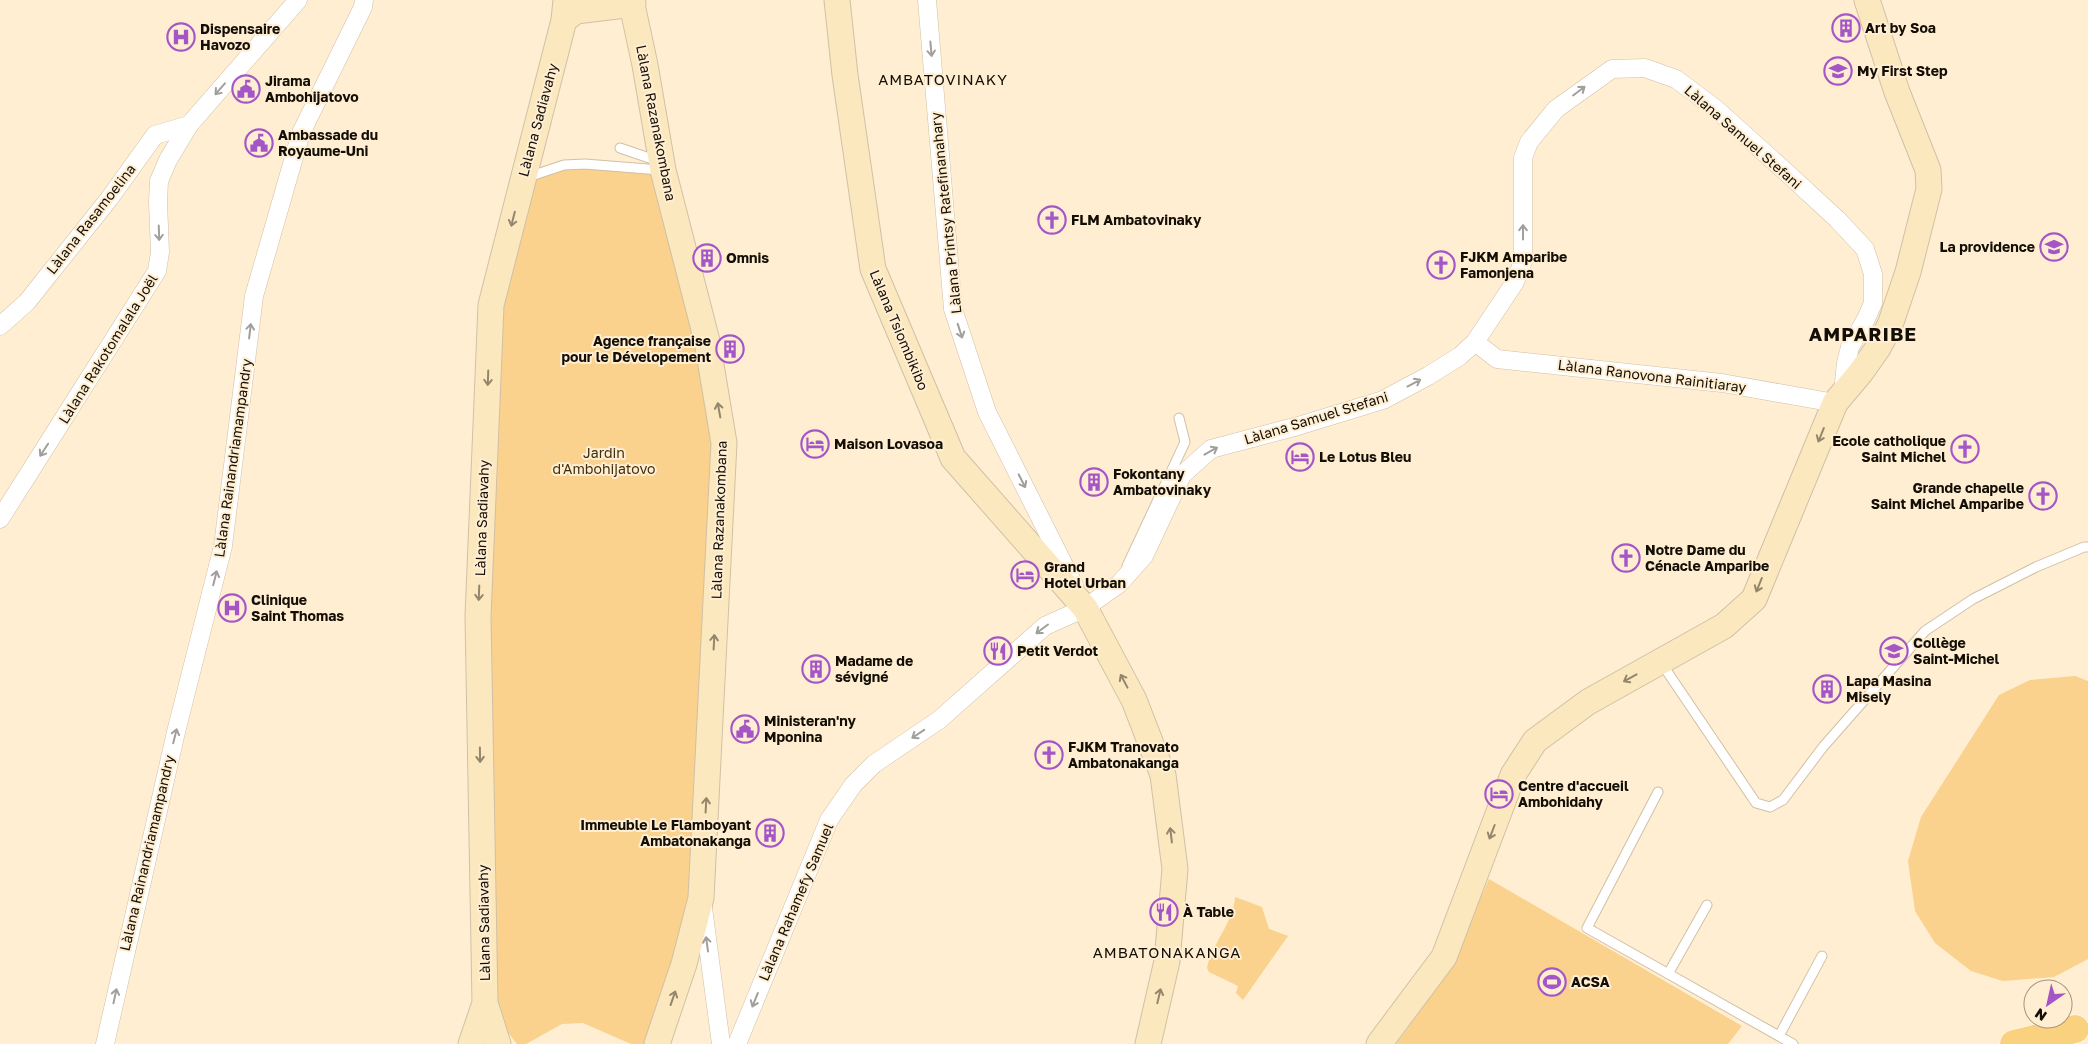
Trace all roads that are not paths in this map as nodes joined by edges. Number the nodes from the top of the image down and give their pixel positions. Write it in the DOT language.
graph roads {
  1 [pos="298,0"];
  2 [pos="364,0"];
  3 [pos="837,0"];
  4 [pos="927,0"];
  5 [pos="1867,0"];
  6 [pos="632,2"];
  7 [pos="565,10"];
  8 [pos="189,125"];
  9 [pos="620,148"];
  10 [pos="662,167"];
  11 [pos="523,178"];
  12 [pos="0,326"];
  13 [pos="1475,342"];
  14 [pos="1839,398"];
  15 [pos="1179,418"];
  16 [pos="0,519"];
  17 [pos="2088,547"];
  18 [pos="1119,584"];
  19 [pos="1085,608"];
  20 [pos="1660,662"];
  21 [pos="1658,792"];
  22 [pos="701,898"];
  23 [pos="1707,905"];
  24 [pos="1822,956"];
  25 [pos="1668,974"];
  26 [pos="485,1003"];
  27 [pos="2078,1030"];
  28 [pos="1779,1036"];
  29 [pos="104,1044"];
  30 [pos="471,1044"];
  31 [pos="498,1044"];
  32 [pos="657,1044"];
  33 [pos="721,1044"];
  34 [pos="738,1044"];
  35 [pos="1148,1044"];
  36 [pos="1379,1044"];
  37 [pos="1793,1044"];
  38 [pos="2014,1044"];
  1 -- 8 [label="street, Làlana Rakotomalala Joël, one-way"];
  29 -- 2 [label="street, Làlana Rainandriamampandry, one-way"];
  3 -- 19 [label="street, Làlana Tsiombikibo"];
  4 -- 19 [label="street, Làlana Printsy Ratefinanahary, one-way"];
  5 -- 14 [label="street"];
  6 -- 7 [label="street"];
  6 -- 10 [label="street, Làlana Razanakombana"];
  7 -- 11 [label="street, Làlana Sadiavahy"];
  8 -- 12 [label="street, Làlana Rasamoelina"];
  8 -- 16 [label="street, Làlana Rakotomalala Joël, one-way"];
  9 -- 10 [label="lane"];
  10 -- 11 [label="lane"];
  22 -- 10 [label="street, Làlana Razanakombana, one-way"];
  11 -- 26 [label="street, Làlana Sadiavahy, one-way"];
  13 -- 14 [label="street, Làlana Ranovona Rainitiaray"];
  13 -- 14 [label="street, Làlana Samuel Stefani, one-way"];
  18 -- 13 [label="street, Làlana Samuel Stefani, one-way"];
  14 -- 20 [label="street, one-way"];
  15 -- 18 [label="lane"];
  17 -- 20 [label="lane"];
  18 -- 19 [label="street, Làlana Samuel Stefani"];
  19 -- 34 [label="street, Làlana Rahamefy Samuel, one-way"];
  35 -- 19 [label="street, Làlana Tsiombikibo, one-way"];
  20 -- 36 [label="street, one-way"];
  21 -- 25 [label="lane"];
  32 -- 22 [label="street, Làlana Razanakombana, one-way"];
  33 -- 22 [label="street, one-way"];
  23 -- 25 [label="lane"];
  24 -- 28 [label="lane"];
  25 -- 28 [label="lane"];
  26 -- 30 [label="street"];
  26 -- 31 [label="street, Làlana Sadiavahy"];
  27 -- 38 [label="main road"];
  28 -- 37 [label="lane"];
}
